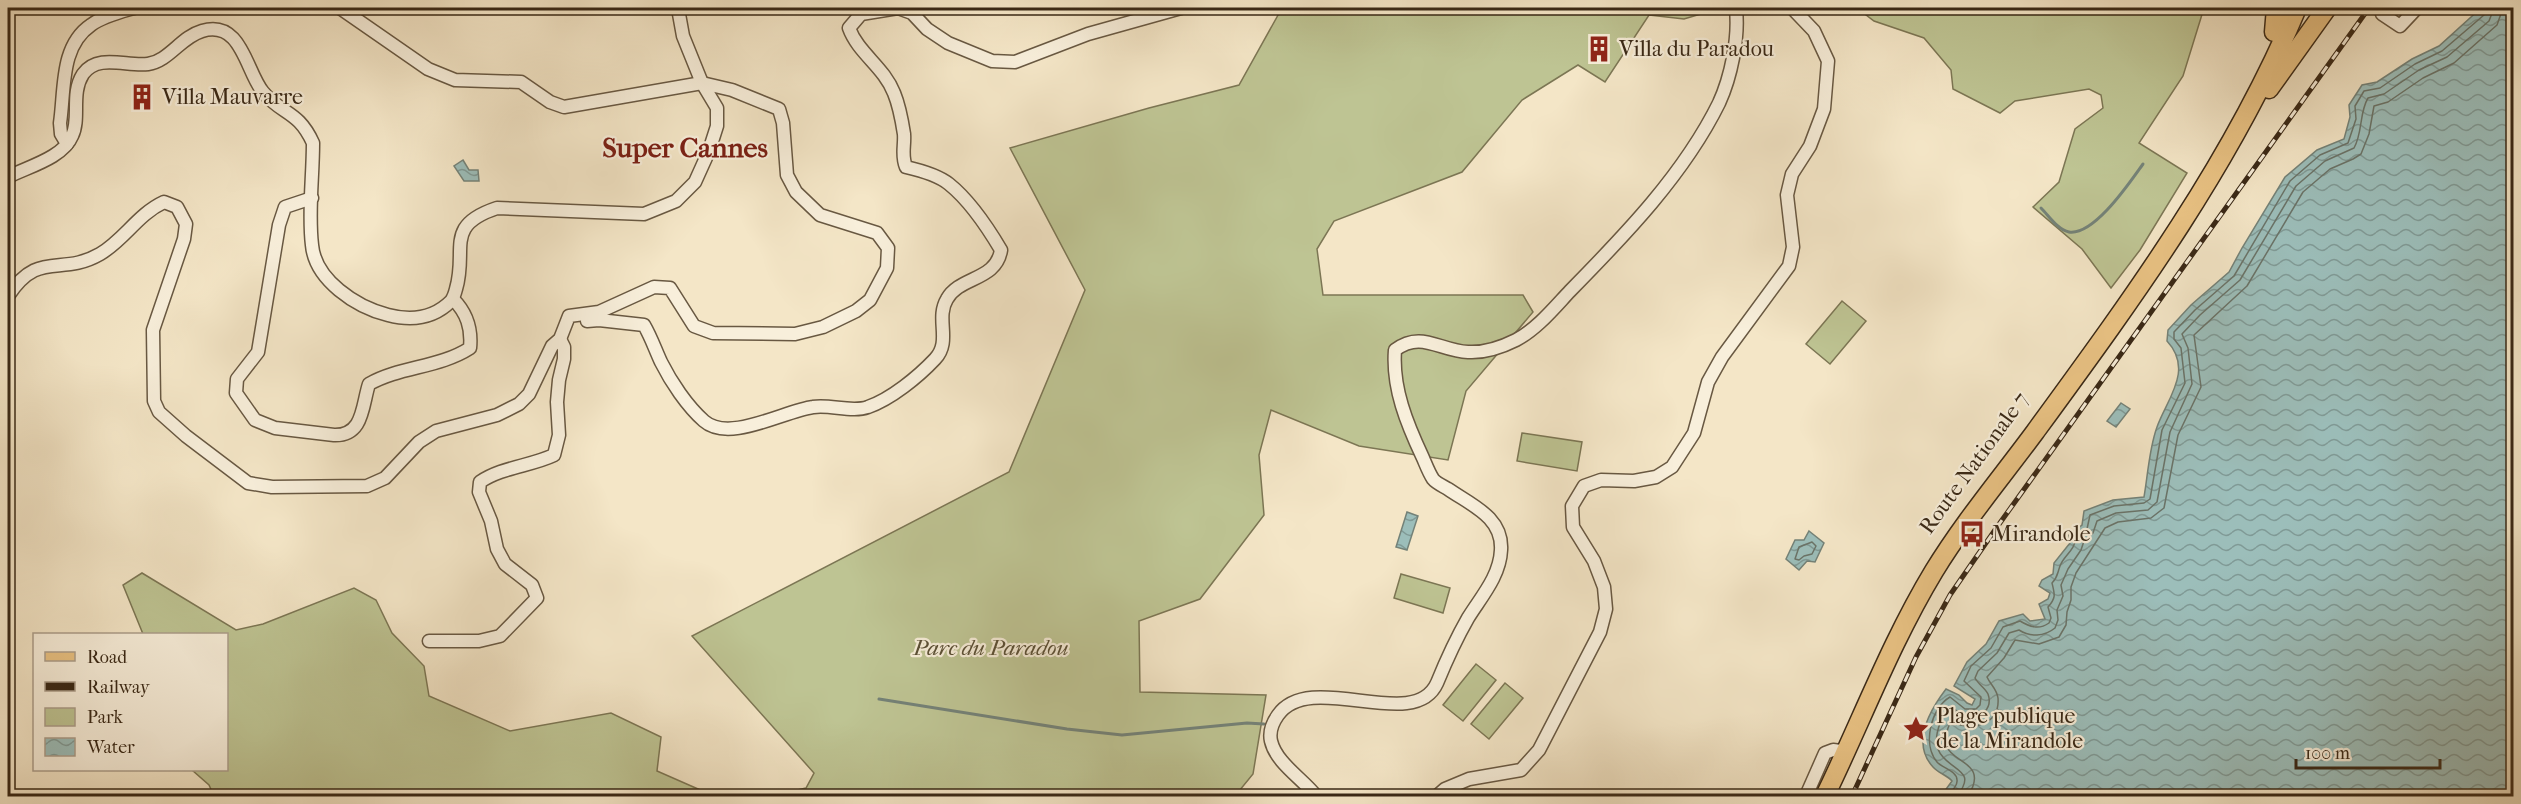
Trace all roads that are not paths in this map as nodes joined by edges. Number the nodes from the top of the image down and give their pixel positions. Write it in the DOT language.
graph roads {
  1 [pos="134,8"];
  2 [pos="340,8"];
  3 [pos="682,8"];
  4 [pos="1181,8"];
  5 [pos="1723,8"];
  6 [pos="1792,8"];
  7 [pos="2276,8"];
  8 [pos="2285,8"];
  9 [pos="2297,8"];
  10 [pos="2327,8"];
  11 [pos="1737,9"];
  12 [pos="2416,9"];
  13 [pos="2382,14"];
  14 [pos="2274,32"];
  15 [pos="702,83"];
  16 [pos="2243,121"];
  17 [pos="67,144"];
  18 [pos="8,177"];
  19 [pos="2206,180"];
  20 [pos="312,198"];
  21 [pos="8,296"];
  22 [pos="453,299"];
  23 [pos="563,334"];
  24 [pos="429,641"];
  25 [pos="1841,752"];
  26 [pos="1316,796"];
  27 [pos="1437,796"];
  28 [pos="1806,796"];
  29 [pos="1819,796"];
  30 [pos="1825,796"];
  1 -- 17 [label="street"];
  2 -- 15 [label="street"];
  3 -- 15 [label="street"];
  4 -- 23 [label="street"];
  5 -- 11 [label="street"];
  6 -- 27 [label="street"];
  7 -- 14 [label="main road"];
  8 -- 14 [label="main road"];
  9 -- 16 [label="main road"];
  10 -- 16 [label="main road"];
  11 -- 26 [label="street"];
  12 -- 13 [label="street"];
  14 -- 19 [label="main road"];
  15 -- 22 [label="street"];
  15 -- 23 [label="street"];
  16 -- 19 [label="main road, Route Nationale 7"];
  17 -- 18 [label="street"];
  17 -- 20 [label="street"];
  19 -- 25 [label="main road, Route Nationale 7"];
  19 -- 30 [label="main road"];
  20 -- 22 [label="street"];
  20 -- 22 [label="street"];
  21 -- 23 [label="street"];
  23 -- 24 [label="street"];
  25 -- 28 [label="street"];
  25 -- 29 [label="main road, Route Nationale 7"];
}
